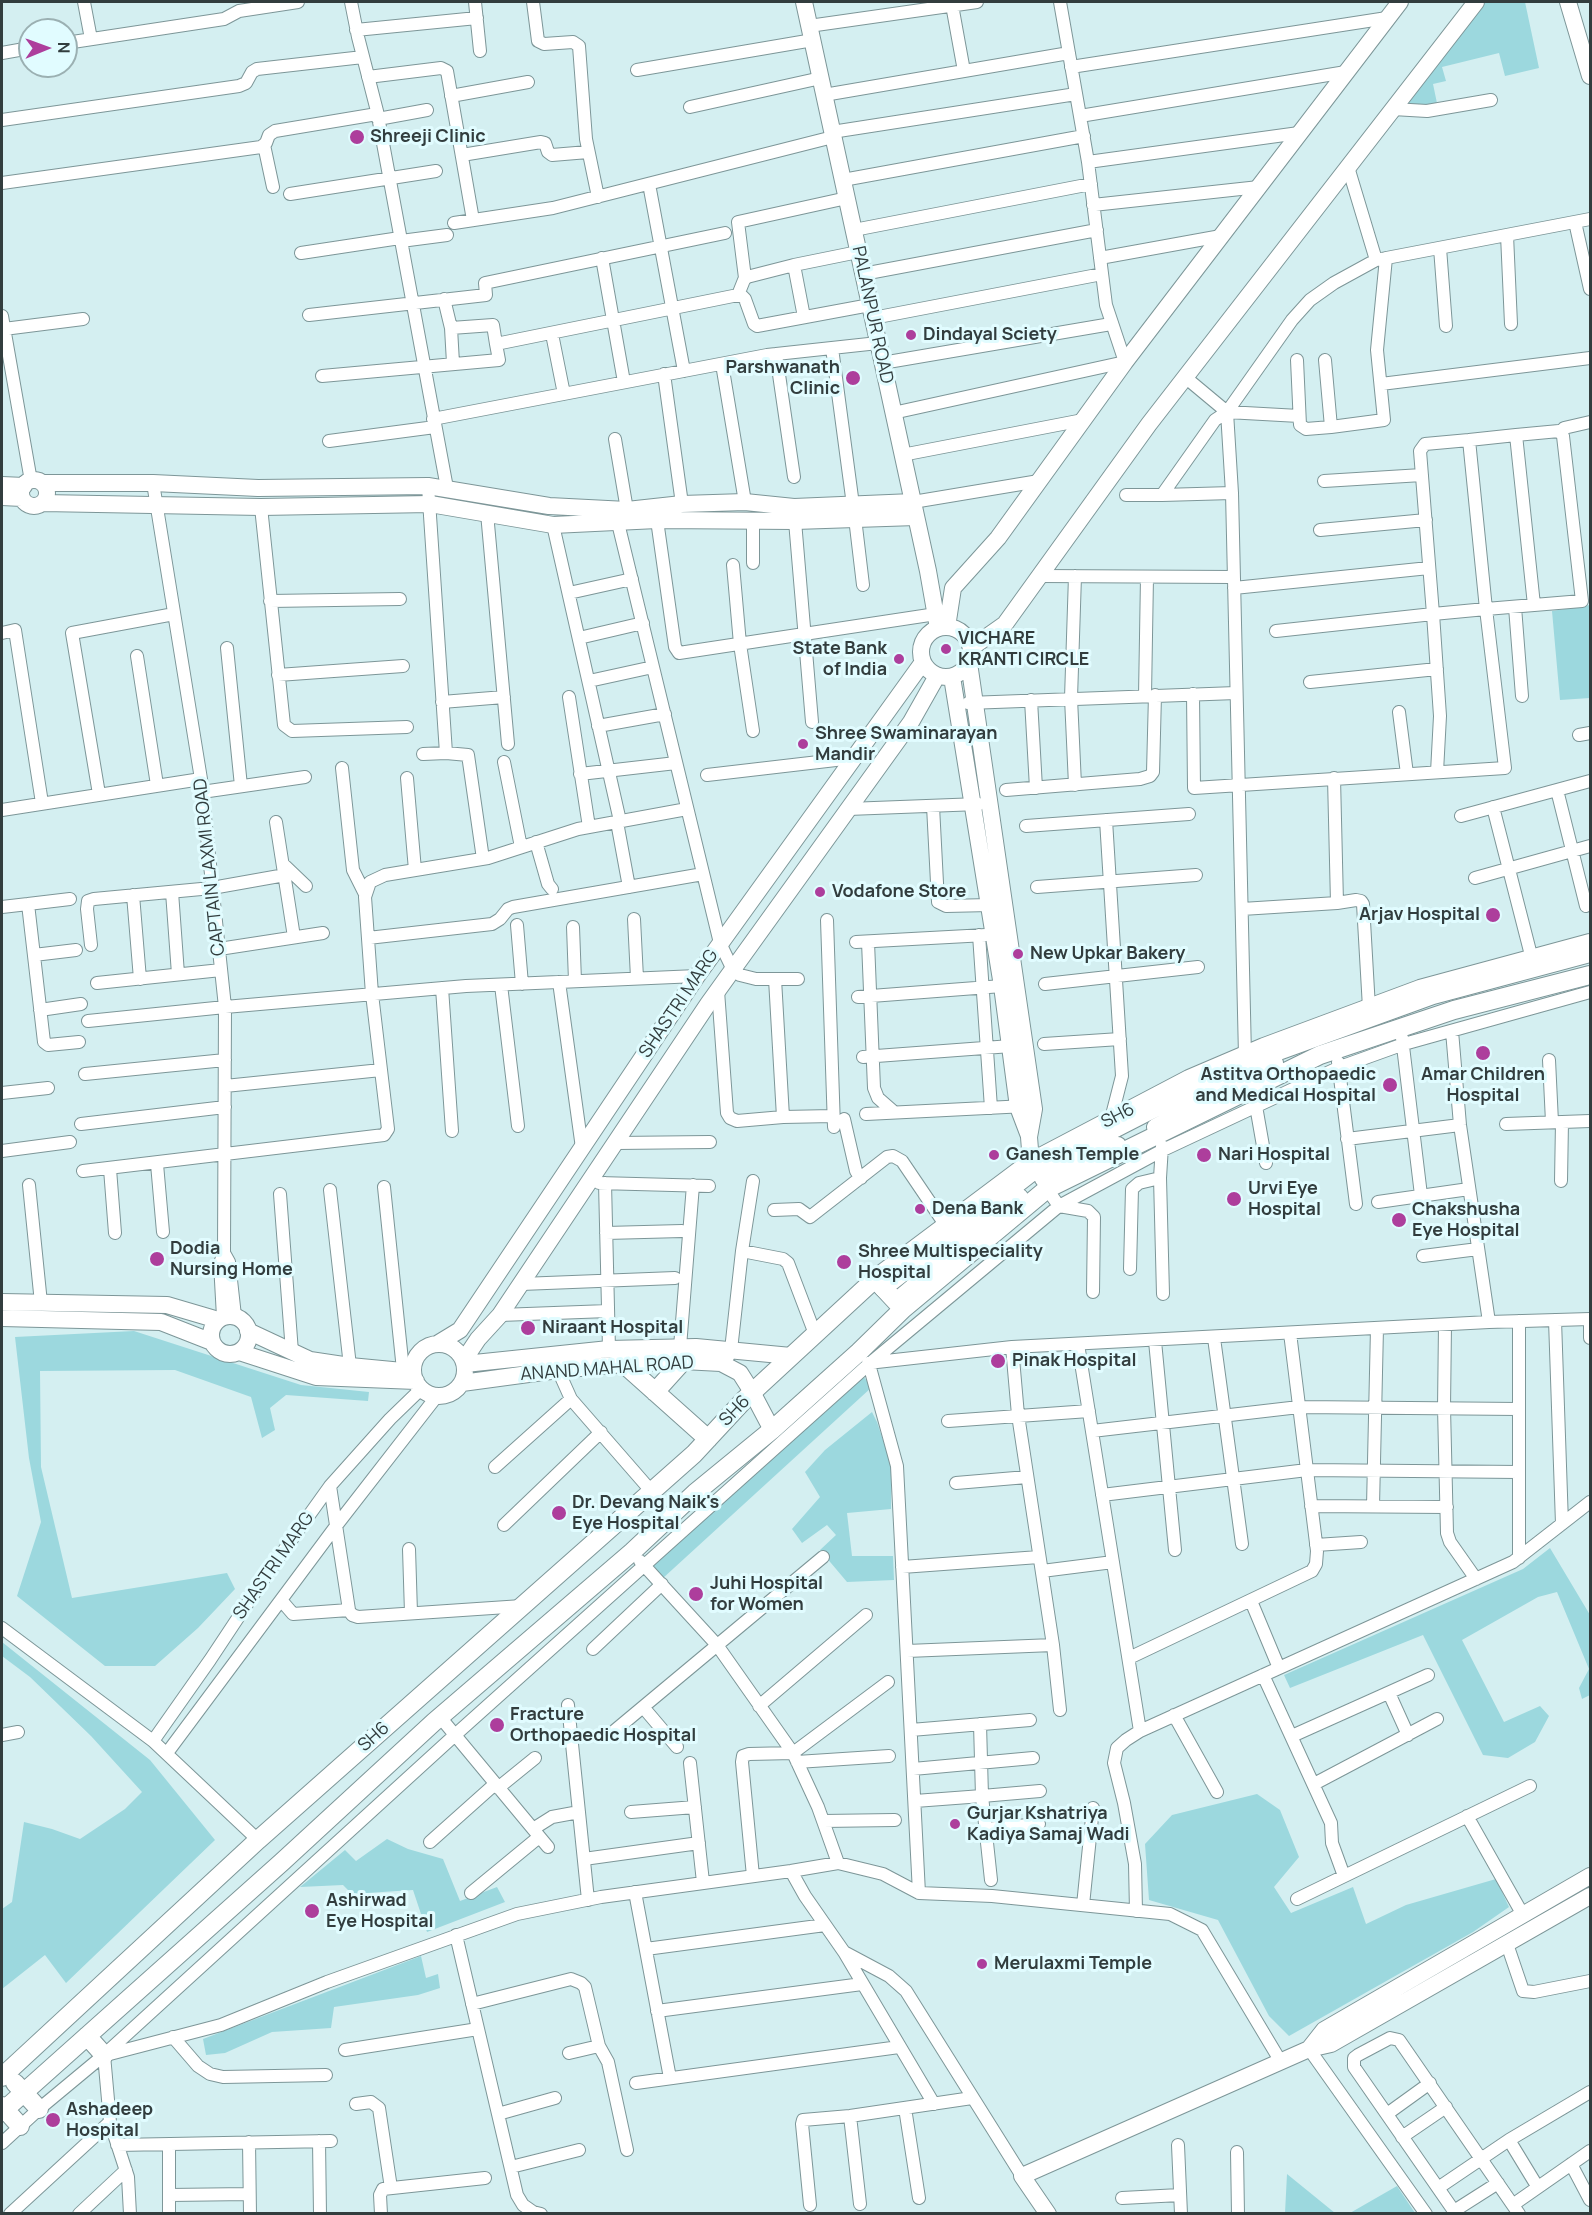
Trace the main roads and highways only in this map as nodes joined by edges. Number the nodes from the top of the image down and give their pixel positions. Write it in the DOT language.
graph roads {
  1 [pos="1590,943"];
  2 [pos="1590,975"];
  3 [pos="1039,1175"];
  4 [pos="889,1294"];
  5 [pos="682,1354"];
  6 [pos="624,1364"];
  7 [pos="655,1392"];
  8 [pos="708,1439"];
  9 [pos="87,2036"];
  10 [pos="104,2055"];
  11 [pos="3,2074"];
  12 [pos="23,2092"];
  13 [pos="2,2109"];
  14 [pos="39,2109"];
  15 [pos="20,2126"];
  1 -- 3 [label="main road, SH6"];
  2 -- 3 [label="main road, SH6"];
  3 -- 4 [label="main road, SH6"];
  3 -- 4 [label="main road, SH6"];
  4 -- 8 [label="main road, SH6"];
  4 -- 9 [label="main road"];
  5 -- 7 [label="main road"];
  6 -- 7 [label="main road"];
  7 -- 8 [label="main road"];
  8 -- 11 [label="main road, SH6"];
  9 -- 10 [label="main road"];
  9 -- 12 [label="main road"];
  11 -- 12 [label="main road"];
  12 -- 13 [label="main road"];
  12 -- 14 [label="main road"];
  13 -- 15 [label="main road"];
}
